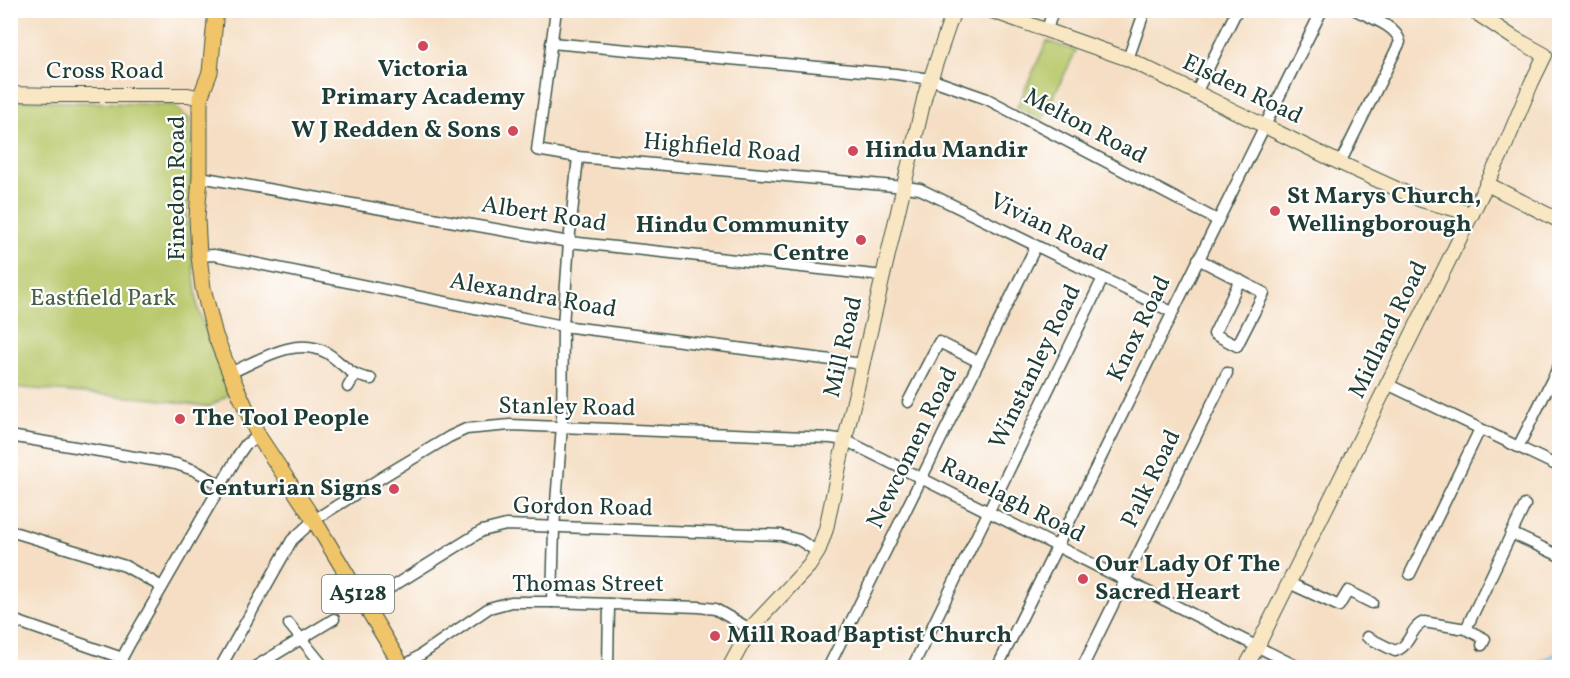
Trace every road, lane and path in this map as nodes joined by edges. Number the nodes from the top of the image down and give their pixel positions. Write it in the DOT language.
graph roads {
  1 [pos="216,10"];
  2 [pos="556,10"];
  3 [pos="954,10"];
  4 [pos="989,10"];
  5 [pos="1053,10"];
  6 [pos="1145,10"];
  7 [pos="1237,10"];
  8 [pos="1322,10"];
  9 [pos="1355,10"];
  10 [pos="1472,10"];
  11 [pos="1047,30"];
  12 [pos="551,43"];
  13 [pos="1128,59"];
  14 [pos="930,79"];
  15 [pos="1196,93"];
  16 [pos="10,94"];
  17 [pos="200,98"];
  18 [pos="1264,126"];
  19 [pos="578,157"];
  20 [pos="1340,163"];
  21 [pos="200,177"];
  22 [pos="1487,184"];
  23 [pos="905,186"];
  24 [pos="1472,214"];
  25 [pos="1217,220"];
  26 [pos="1560,221"];
  27 [pos="569,242"];
  28 [pos="1036,246"];
  29 [pos="199,256"];
  30 [pos="1198,259"];
  31 [pos="884,276"];
  32 [pos="1103,278"];
  33 [pos="1240,280"];
  34 [pos="1172,312"];
  35 [pos="563,326"];
  36 [pos="978,362"];
  37 [pos="863,364"];
  38 [pos="1560,364"];
  39 [pos="230,373"];
  40 [pos="1227,373"];
  41 [pos="355,375"];
  42 [pos="371,379"];
  43 [pos="1387,384"];
  44 [pos="348,387"];
  45 [pos="908,402"];
  46 [pos="562,426"];
  47 [pos="1480,429"];
  48 [pos="10,436"];
  49 [pos="259,437"];
  50 [pos="845,440"];
  51 [pos="1518,447"];
  52 [pos="1560,467"];
  53 [pos="921,478"];
  54 [pos="221,485"];
  55 [pos="1526,505"];
  56 [pos="988,512"];
  57 [pos="314,520"];
  58 [pos="554,528"];
  59 [pos="10,531"];
  60 [pos="1511,532"];
  61 [pos="1057,546"];
  62 [pos="818,552"];
  63 [pos="1560,556"];
  64 [pos="1410,574"];
  65 [pos="1125,580"];
  66 [pos="1289,583"];
  67 [pos="162,587"];
  68 [pos="552,602"];
  69 [pos="1372,603"];
  70 [pos="364,604"];
  71 [pos="609,604"];
  72 [pos="10,619"];
  73 [pos="334,619"];
  74 [pos="289,624"];
  75 [pos="750,629"];
  76 [pos="1466,629"];
  77 [pos="1367,637"];
  78 [pos="301,638"];
  79 [pos="1482,645"];
  80 [pos="1257,647"];
  81 [pos="121,663"];
  82 [pos="403,667"];
  83 [pos="220,668"];
  84 [pos="253,668"];
  85 [pos="325,668"];
  86 [pos="608,668"];
  87 [pos="729,668"];
  88 [pos="828,668"];
  89 [pos="912,668"];
  90 [pos="997,668"];
  91 [pos="1082,668"];
  92 [pos="1245,668"];
  93 [pos="1300,668"];
  1 -- 17 [label="main road, Finedon Road / A5128"];
  2 -- 12 [label="street"];
  3 -- 14 [label="main road, Mill Road"];
  4 -- 11 [label="main road, Elsden Road"];
  5 -- 11 [label="street"];
  6 -- 13 [label="street"];
  7 -- 15 [label="street"];
  8 -- 18 [label="street, Knox Road"];
  9 -- 20 [label="street"];
  10 -- 22 [label="main road, Midland Road"];
  11 -- 13 [label="main road, Elsden Road"];
  12 -- 14 [label="street, Melton Road"];
  12 -- 19 [label="street, Highfield Road"];
  13 -- 15 [label="main road, Elsden Road"];
  14 -- 23 [label="main road, Mill Road"];
  14 -- 25 [label="street, Melton Road"];
  15 -- 18 [label="main road, Elsden Road"];
  16 -- 17 [label="main road, Cross Road"];
  17 -- 21 [label="main road, Finedon Road / A5128"];
  18 -- 20 [label="main road, Elsden Road"];
  18 -- 25 [label="street, Knox Road"];
  19 -- 23 [label="street, Highfield Road"];
  19 -- 27 [label="street"];
  20 -- 24 [label="main road, Elsden Road"];
  21 -- 27 [label="street, Albert Road"];
  21 -- 29 [label="main road, Finedon Road / A5128"];
  22 -- 24 [label="main road, Midland Road"];
  22 -- 26 [label="main road"];
  23 -- 28 [label="street, Vivian Road"];
  23 -- 31 [label="main road, Mill Road"];
  24 -- 43 [label="main road, Midland Road"];
  25 -- 30 [label="street, Knox Road"];
  27 -- 31 [label="street, Albert Road"];
  27 -- 35 [label="street"];
  28 -- 32 [label="street, Vivian Road"];
  28 -- 36 [label="street, Newcomen Road"];
  29 -- 35 [label="street, Alexandra Road"];
  29 -- 39 [label="main road, Finedon Road / A5128"];
  30 -- 33 [label="street"];
  30 -- 34 [label="street, Knox Road"];
  31 -- 37 [label="main road, Mill Road"];
  32 -- 34 [label="street, Vivian Road"];
  32 -- 56 [label="street, Winstanley Road"];
  33 -- 33 [label="street"];
  34 -- 61 [label="street, Knox Road"];
  35 -- 37 [label="street, Alexandra Road"];
  35 -- 46 [label="street"];
  36 -- 45 [label="street"];
  36 -- 53 [label="street, Newcomen Road"];
  37 -- 50 [label="main road, Mill Road"];
  38 -- 51 [label="street"];
  39 -- 41 [label="street"];
  39 -- 49 [label="main road, Finedon Road / A5128"];
  40 -- 65 [label="street, Palk Road"];
  41 -- 42 [label="street"];
  41 -- 44 [label="street"];
  43 -- 47 [label="street"];
  43 -- 66 [label="main road, Midland Road"];
  46 -- 50 [label="street, Stanley Road"];
  46 -- 57 [label="street, Stanley Road"];
  46 -- 58 [label="street"];
  47 -- 51 [label="street"];
  47 -- 64 [label="street"];
  48 -- 54 [label="street"];
  49 -- 54 [label="street"];
  49 -- 57 [label="main road, Finedon Road / A5128"];
  50 -- 53 [label="street, Ranelagh Road"];
  50 -- 62 [label="main road, Mill Road"];
  51 -- 52 [label="street"];
  53 -- 56 [label="street, Ranelagh Road"];
  53 -- 88 [label="street, Newcomen Road"];
  54 -- 67 [label="street"];
  55 -- 60 [label="street"];
  56 -- 61 [label="street, Ranelagh Road"];
  56 -- 89 [label="street, Winstanley Road"];
  57 -- 70 [label="main road, A5128"];
  57 -- 83 [label="street, Stanley Road"];
  58 -- 62 [label="street, Gordon Road"];
  58 -- 68 [label="street"];
  58 -- 70 [label="street, Gordon Road"];
  59 -- 67 [label="street"];
  60 -- 63 [label="street"];
  60 -- 76 [label="street"];
  61 -- 65 [label="street, Ranelagh Road"];
  61 -- 90 [label="street, Knox Road"];
  62 -- 75 [label="main road, Mill Road"];
  65 -- 80 [label="street, Ranelagh Road"];
  65 -- 91 [label="street, Palk Road"];
  66 -- 69 [label="street"];
  66 -- 80 [label="main road, Midland Road"];
  67 -- 81 [label="street"];
  68 -- 71 [label="street, Thomas Street"];
  68 -- 82 [label="street, Thomas Street"];
  70 -- 82 [label="main road, A5128"];
  71 -- 75 [label="street, Thomas Street"];
  71 -- 86 [label="street"];
  72 -- 81 [label="street"];
  73 -- 78 [label="street"];
  74 -- 78 [label="street"];
  75 -- 87 [label="main road, Mill Road"];
  76 -- 77 [label="street"];
  76 -- 79 [label="street"];
  78 -- 84 [label="street"];
  78 -- 85 [label="street"];
  80 -- 92 [label="main road, Midland Road"];
  80 -- 93 [label="street, Ranelagh Road"];
}
